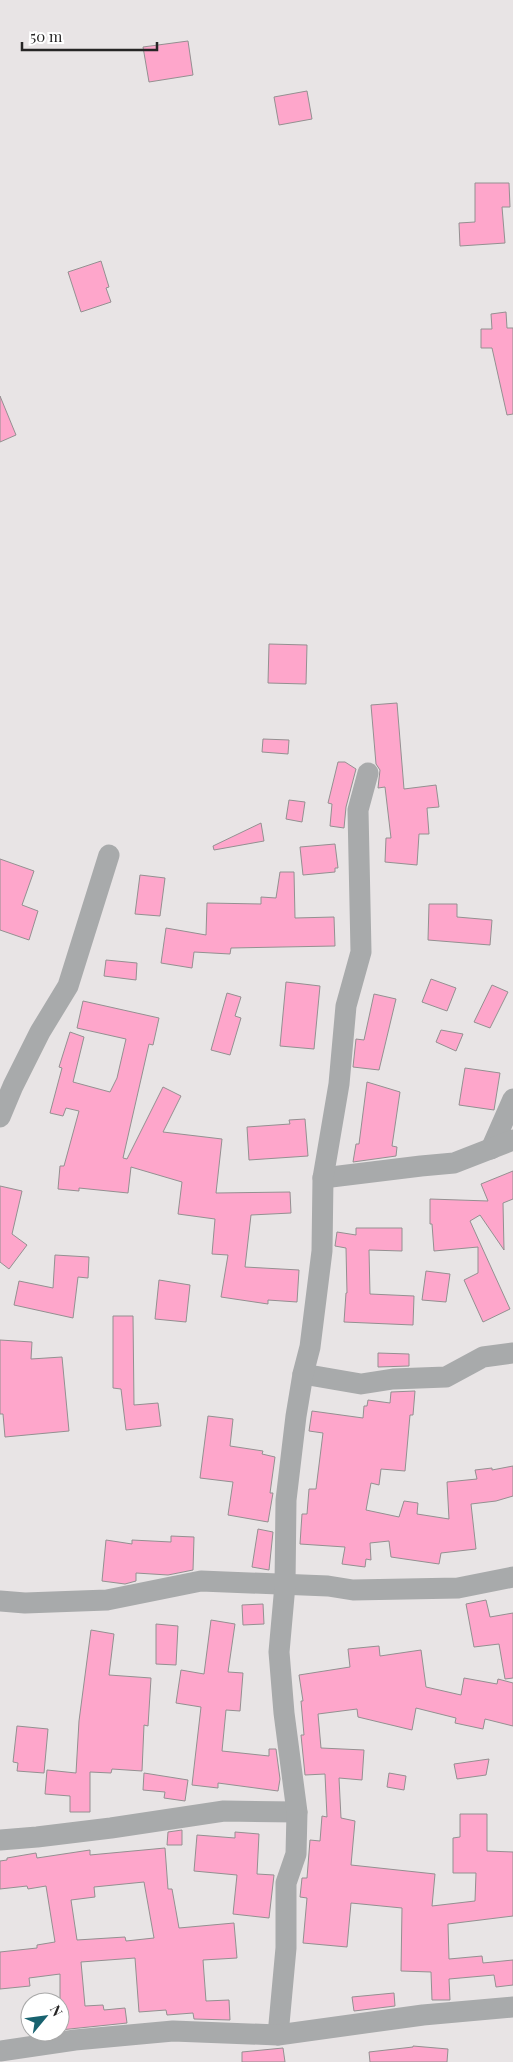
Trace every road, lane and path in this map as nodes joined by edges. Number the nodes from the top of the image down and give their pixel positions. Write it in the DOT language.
graph roads {
  1 [pos="368,773"];
  2 [pos="110,855"];
  3 [pos="6,1082"];
  4 [pos="513,1099"];
  5 [pos="0,1117"];
  6 [pos="513,1140"];
  7 [pos="490,1149"];
  8 [pos="323,1178"];
  9 [pos="513,1353"];
  10 [pos="302,1374"];
  11 [pos="513,1577"];
  12 [pos="285,1585"];
  13 [pos="0,1601"];
  14 [pos="297,1812"];
  15 [pos="0,1840"];
  16 [pos="513,2007"];
  17 [pos="278,2035"];
  18 [pos="0,2051"];
  1 -- 8 [label="street"];
  2 -- 3 [label="street"];
  3 -- 5 [label="street"];
  4 -- 7 [label="street"];
  6 -- 7 [label="street"];
  7 -- 8 [label="street"];
  8 -- 10 [label="street"];
  9 -- 10 [label="street"];
  10 -- 12 [label="street"];
  11 -- 12 [label="street"];
  12 -- 13 [label="street"];
  12 -- 14 [label="street"];
  14 -- 15 [label="street"];
  14 -- 17 [label="street"];
  16 -- 17 [label="street"];
  17 -- 18 [label="street"];
}
